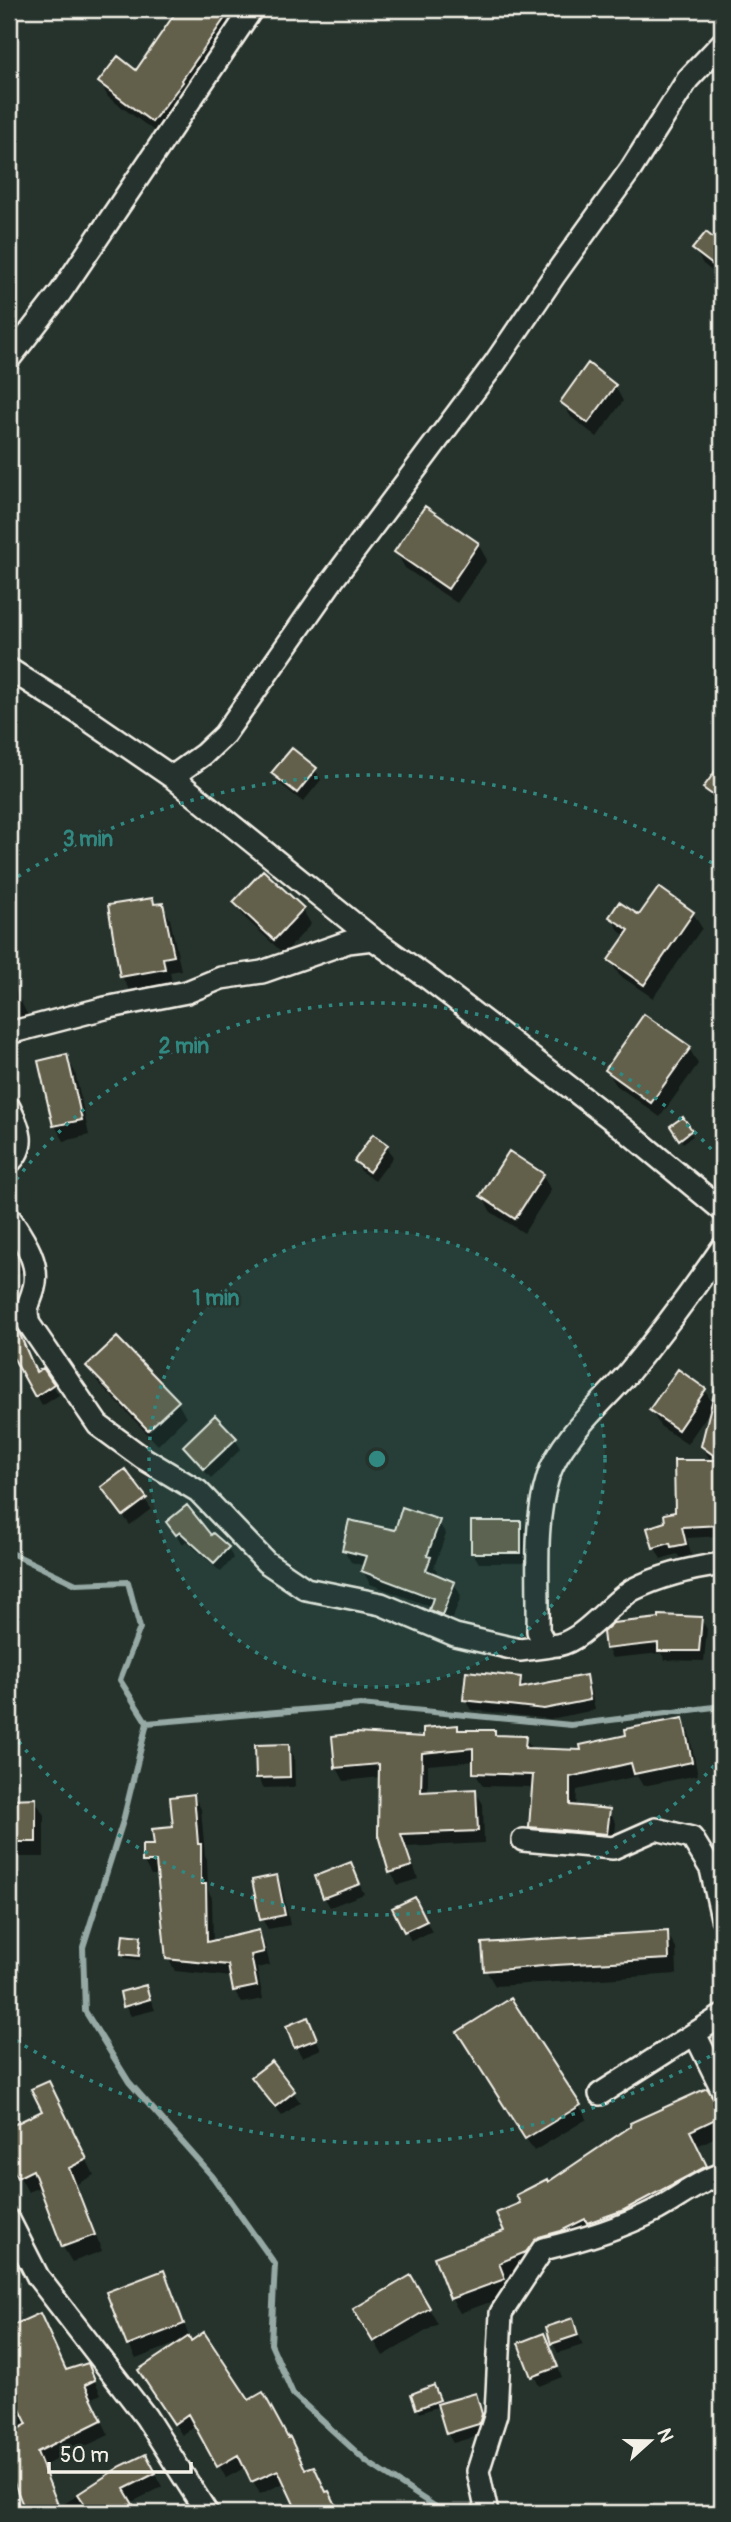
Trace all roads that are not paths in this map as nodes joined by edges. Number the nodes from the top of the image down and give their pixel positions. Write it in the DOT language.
graph roads {
  1 [pos="252,9"];
  2 [pos="722,43"];
  3 [pos="9,359"];
  4 [pos="9,669"];
  5 [pos="172,777"];
  6 [pos="373,939"];
  7 [pos="9,1034"];
  8 [pos="9,1107"];
  9 [pos="9,1163"];
  10 [pos="722,1210"];
  11 [pos="9,1217"];
  12 [pos="722,1248"];
  13 [pos="722,1564"];
  14 [pos="551,1646"];
  15 [pos="523,1840"];
  16 [pos="722,1918"];
  17 [pos="722,2017"];
  18 [pos="695,2034"];
  19 [pos="722,2090"];
  20 [pos="600,2094"];
  21 [pos="722,2174"];
  22 [pos="9,2220"];
  23 [pos="207,2513"];
  24 [pos="487,2513"];
  1 -- 3 [label="street"];
  2 -- 5 [label="street"];
  4 -- 5 [label="street"];
  5 -- 6 [label="street"];
  6 -- 7 [label="street"];
  6 -- 10 [label="street"];
  8 -- 9 [label="street"];
  11 -- 14 [label="street"];
  12 -- 14 [label="street"];
  13 -- 14 [label="street"];
  15 -- 16 [label="street"];
  17 -- 18 [label="street"];
  18 -- 19 [label="street"];
  18 -- 20 [label="street"];
  21 -- 24 [label="street"];
  22 -- 23 [label="street"];
}
